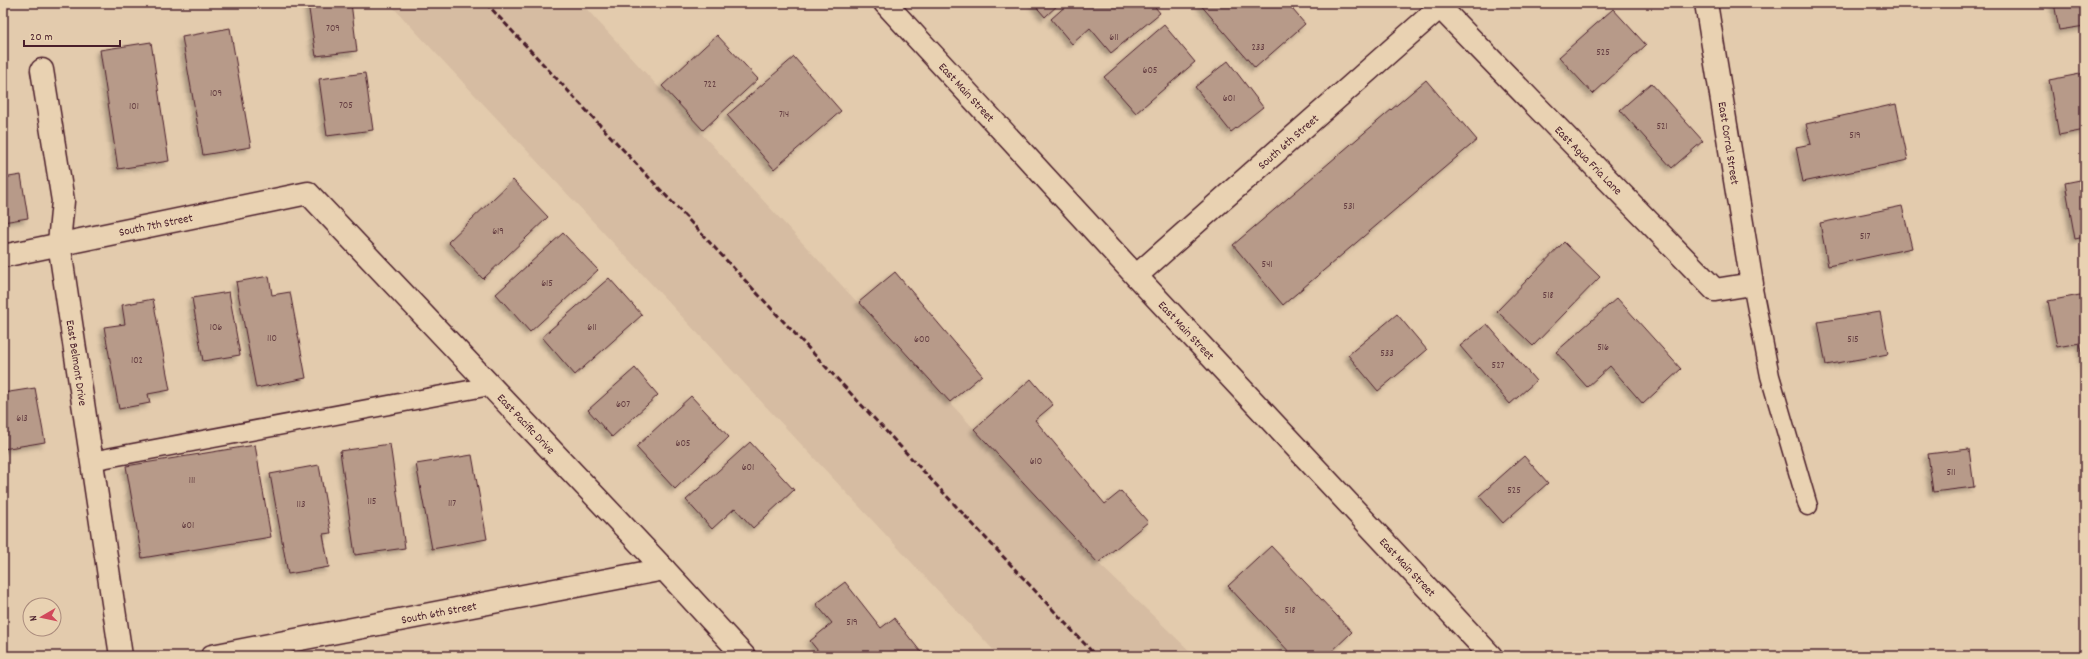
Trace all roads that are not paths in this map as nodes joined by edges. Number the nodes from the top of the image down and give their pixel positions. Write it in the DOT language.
graph roads {
  1 [pos="885,3"];
  2 [pos="1706,3"];
  3 [pos="1438,5"];
  4 [pos="42,70"];
  5 [pos="308,193"];
  6 [pos="59,243"];
  7 [pos="3,256"];
  8 [pos="1136,276"];
  9 [pos="1752,284"];
  10 [pos="490,386"];
  11 [pos="91,461"];
  12 [pos="1808,506"];
  13 [pos="664,569"];
  14 [pos="120,656"];
  15 [pos="212,656"];
  16 [pos="744,656"];
  17 [pos="1491,656"];
  1 -- 8 [label="street, East Main Street"];
  2 -- 9 [label="street, East Corral Street"];
  3 -- 8 [label="street, South 6th Street"];
  3 -- 9 [label="street, East Agua Fria Lane"];
  4 -- 6 [label="street, East Belmont Drive"];
  5 -- 6 [label="street, South 7th Street"];
  5 -- 10 [label="street, East Pacific Drive"];
  6 -- 7 [label="street, South 7th Street"];
  6 -- 11 [label="street, East Belmont Drive"];
  8 -- 17 [label="street, East Main Street"];
  9 -- 12 [label="lane"];
  10 -- 11 [label="lane"];
  10 -- 13 [label="street, East Pacific Drive"];
  11 -- 14 [label="street, East Belmont Drive"];
  13 -- 15 [label="street, South 6th Street"];
  13 -- 16 [label="street, East Pacific Drive"];
}
